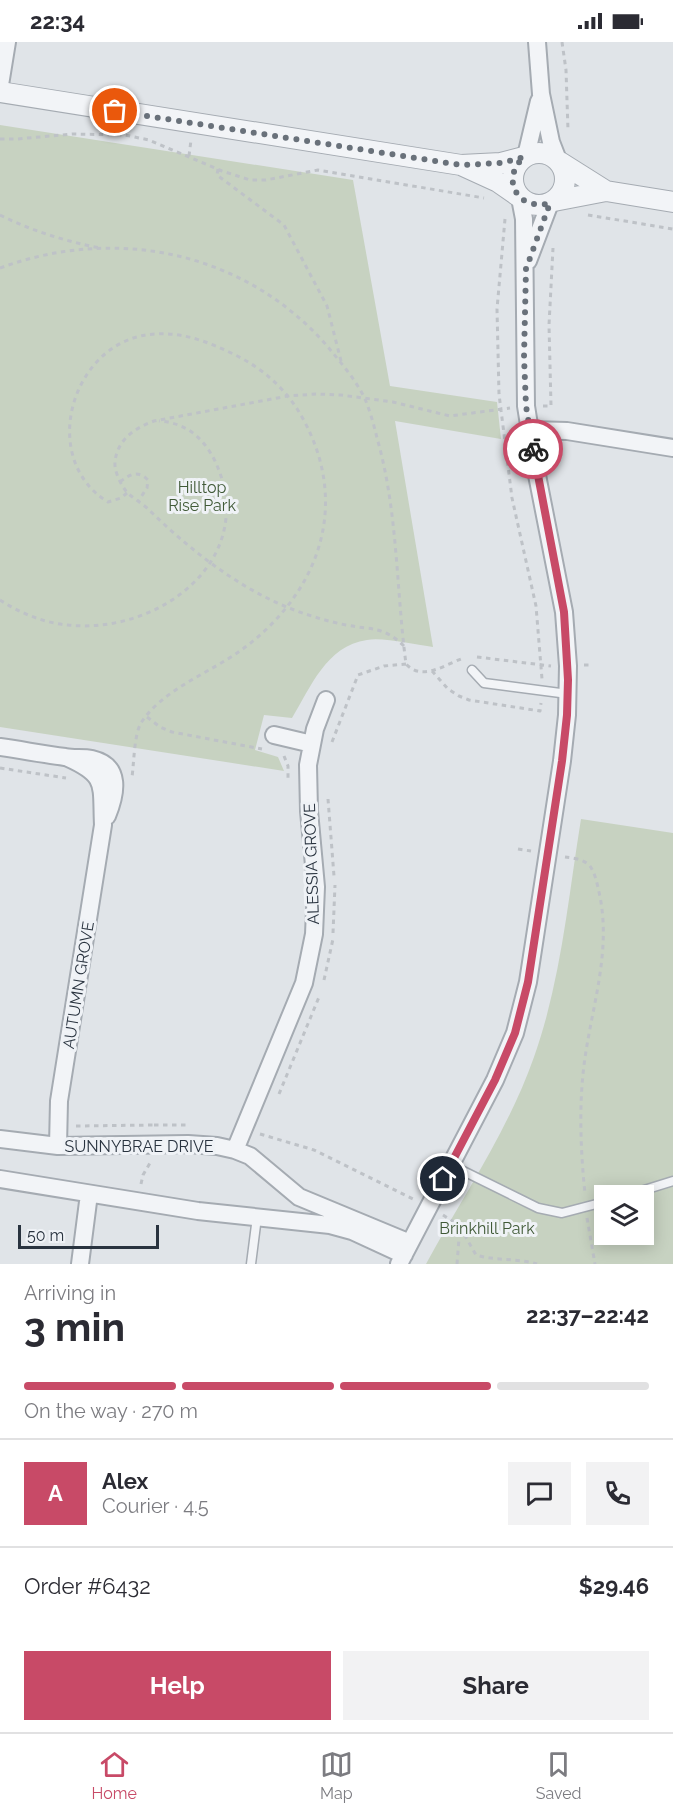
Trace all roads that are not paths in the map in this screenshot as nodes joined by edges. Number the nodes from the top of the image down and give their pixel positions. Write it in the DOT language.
graph roads {
  1 [pos="7,42"];
  2 [pos="537,42"];
  3 [pos="0,85"];
  4 [pos="0,93"];
  5 [pos="541,94"];
  6 [pos="525,156"];
  7 [pos="559,161"];
  8 [pos="461,165"];
  9 [pos="606,191"];
  10 [pos="519,197"];
  11 [pos="552,202"];
  12 [pos="673,202"];
  13 [pos="526,269"];
  14 [pos="531,430"];
  15 [pos="673,448"];
  16 [pos="472,670"];
  17 [pos="568,694"];
  18 [pos="326,700"];
  19 [pos="272,743"];
  20 [pos="312,744"];
  21 [pos="0,747"];
  22 [pos="0,1139"];
  23 [pos="58,1146"];
  24 [pos="235,1150"];
  25 [pos="451,1165"];
  26 [pos="0,1179"];
  27 [pos="673,1181"];
  28 [pos="654,1187"];
  29 [pos="89,1194"];
  30 [pos="299,1197"];
  31 [pos="594,1205"];
  32 [pos="257,1216"];
  33 [pos="293,1220"];
  34 [pos="404,1254"];
  35 [pos="80,1264"];
  36 [pos="251,1264"];
  1 -- 3 [label="street"];
  2 -- 5 [label="street"];
  4 -- 8 [label="street"];
  5 -- 6 [label="street"];
  5 -- 7 [label="street"];
  6 -- 7 [label="street"];
  6 -- 8 [label="street"];
  6 -- 10 [label="street"];
  7 -- 9 [label="street"];
  7 -- 11 [label="street"];
  8 -- 10 [label="street"];
  9 -- 11 [label="street"];
  9 -- 12 [label="street"];
  10 -- 11 [label="street"];
  10 -- 13 [label="street"];
  11 -- 13 [label="street"];
  13 -- 14 [label="street"];
  14 -- 15 [label="street"];
  14 -- 17 [label="street"];
  16 -- 17 [label="lane"];
  17 -- 25 [label="street"];
  18 -- 20 [label="street, ALESSIA GROVE"];
  19 -- 20 [label="street"];
  20 -- 24 [label="street, ALESSIA GROVE"];
  21 -- 23 [label="street, AUTUMN GROVE"];
  22 -- 23 [label="street, SUNNYBRAE DRIVE"];
  23 -- 24 [label="street, SUNNYBRAE DRIVE"];
  24 -- 30 [label="street, SUNNYBRAE DRIVE"];
  25 -- 31 [label="lane"];
  25 -- 34 [label="street"];
  26 -- 29 [label="street"];
  27 -- 28 [label="lane"];
  29 -- 32 [label="street"];
  29 -- 35 [label="street"];
  30 -- 33 [label="street"];
  30 -- 34 [label="street, SUNNYBRAE DRIVE"];
  32 -- 33 [label="street"];
  32 -- 36 [label="lane"];
  33 -- 34 [label="street"];
}
